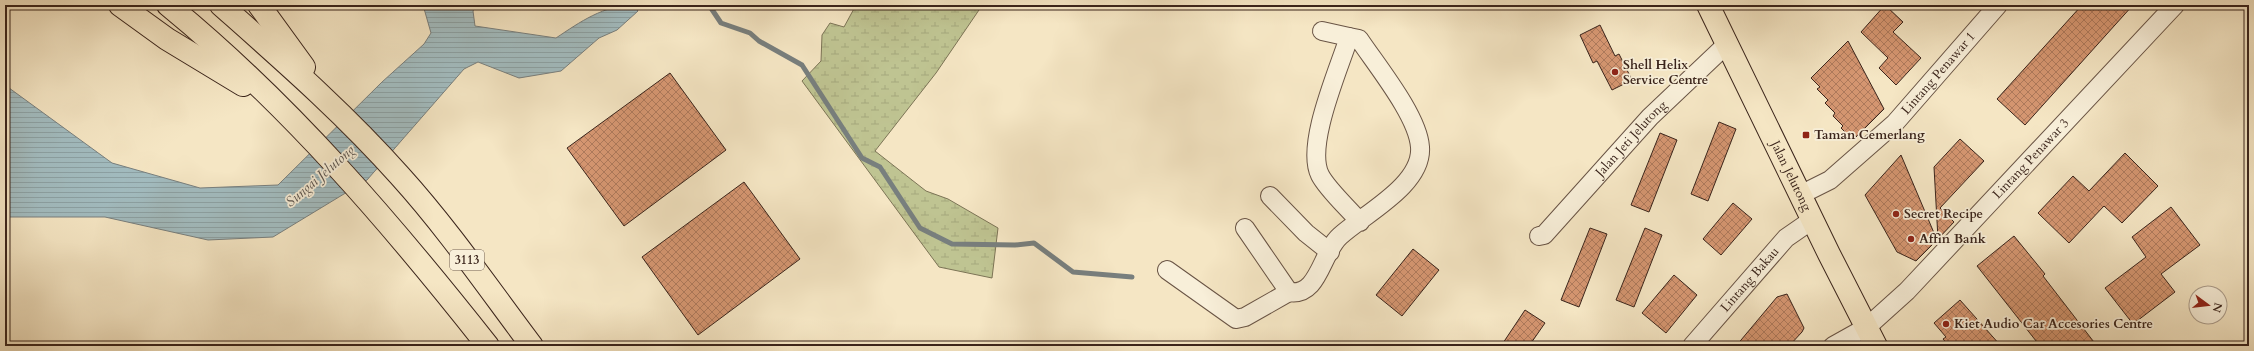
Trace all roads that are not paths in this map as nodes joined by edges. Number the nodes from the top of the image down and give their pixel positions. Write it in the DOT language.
graph roads {
  1 [pos="120,5"];
  2 [pos="168,5"];
  3 [pos="221,5"];
  4 [pos="259,5"];
  5 [pos="1708,5"];
  6 [pos="1998,5"];
  7 [pos="2175,5"];
  8 [pos="1322,31"];
  9 [pos="1349,37"];
  10 [pos="1727,44"];
  11 [pos="330,102"];
  12 [pos="283,109"];
  13 [pos="1800,195"];
  14 [pos="1270,196"];
  15 [pos="1812,220"];
  16 [pos="1360,222"];
  17 [pos="1244,228"];
  18 [pos="1539,236"];
  19 [pos="1330,252"];
  20 [pos="1167,270"];
  21 [pos="1288,292"];
  22 [pos="1872,337"];
  23 [pos="488,346"];
  24 [pos="532,346"];
  25 [pos="1692,346"];
  26 [pos="1833,346"];
  1 -- 12 [label="main road"];
  2 -- 12 [label="main road, 3113"];
  3 -- 11 [label="main road, 3113"];
  4 -- 11 [label="main road"];
  5 -- 10 [label="main road, Jalan Jelutong"];
  6 -- 13 [label="street, Lintang Penawar 1"];
  7 -- 22 [label="street, Lintang Penawar 3"];
  8 -- 9 [label="street"];
  9 -- 16 [label="street"];
  9 -- 16 [label="street"];
  10 -- 13 [label="main road, Jalan Jelutong"];
  10 -- 18 [label="street, Jalan Jeti Jelutong"];
  11 -- 24 [label="main road, 3113"];
  12 -- 23 [label="main road, 3113"];
  13 -- 15 [label="main road, Jalan Jelutong"];
  14 -- 19 [label="street"];
  15 -- 22 [label="main road, Jalan Jelutong"];
  15 -- 25 [label="street, Lintang Bakau"];
  16 -- 19 [label="street"];
  17 -- 21 [label="street"];
  19 -- 21 [label="street"];
  20 -- 21 [label="street"];
  22 -- 26 [label="street, Lintang Penawar 3"];
}
